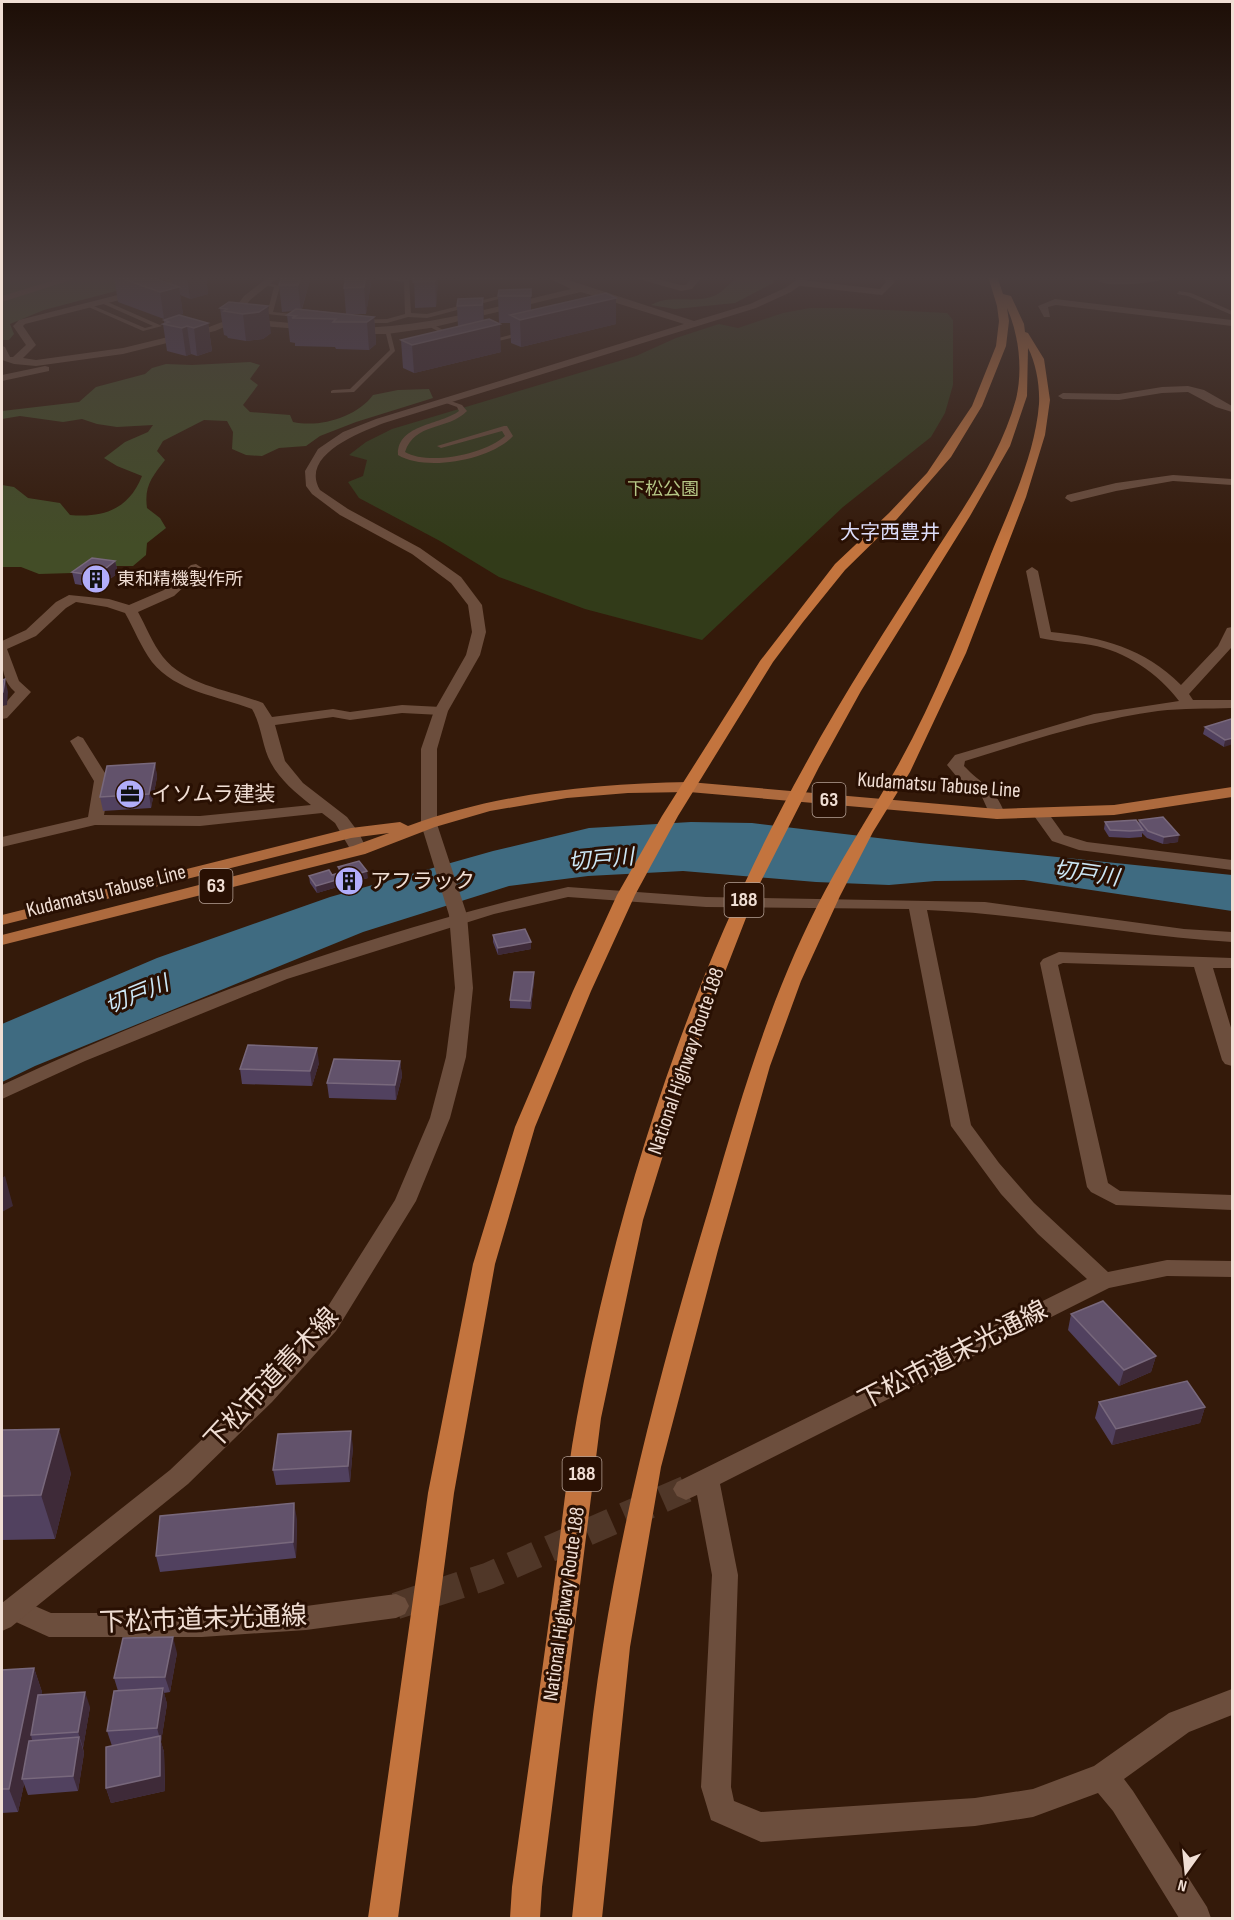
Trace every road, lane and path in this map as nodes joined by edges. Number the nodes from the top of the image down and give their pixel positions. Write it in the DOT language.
graph roads {
  1 [pos="58,366"];
  2 [pos="377,366"];
  3 [pos="562,366"];
  4 [pos="993,366"];
  5 [pos="1024,366"];
  6 [pos="1040,366"];
  7 [pos="2,378"];
  8 [pos="333,392"];
  9 [pos="1063,396"];
  10 [pos="448,402"];
  11 [pos="1233,409"];
  12 [pos="441,446"];
  13 [pos="1233,482"];
  14 [pos="1071,498"];
  15 [pos="196,568"];
  16 [pos="1032,571"];
  17 [pos="130,610"];
  18 [pos="1233,631"];
  19 [pos="2,646"];
  20 [pos="2,652"];
  21 [pos="1185,698"];
  22 [pos="1233,704"];
  23 [pos="441,711"];
  24 [pos="2,715"];
  25 [pos="267,722"];
  26 [pos="78,741"];
  27 [pos="689,786"];
  28 [pos="1233,792"];
  29 [pos="881,805"];
  30 [pos="324,808"];
  31 [pos="1040,813"];
  32 [pos="997,814"];
  33 [pos="95,820"];
  34 [pos="429,824"];
  35 [pos="351,833"];
  36 [pos="2,842"];
  37 [pos="359,850"];
  38 [pos="1233,865"];
  39 [pos="628,892"];
  40 [pos="829,900"];
  41 [pos="917,904"];
  42 [pos="458,918"];
  43 [pos="2,921"];
  44 [pos="1233,937"];
  45 [pos="2,940"];
  46 [pos="1202,963"];
  47 [pos="1233,963"];
  48 [pos="1233,1060"];
  49 [pos="2,1093"];
  50 [pos="1233,1203"];
  51 [pos="1233,1269"];
  52 [pos="1104,1281"];
  53 [pos="396,1606"];
  54 [pos="8,1614"];
  55 [pos="1233,1702"];
  56 [pos="1103,1777"];
  57 [pos="383,1918"];
  58 [pos="525,1918"];
  59 [pos="586,1918"];
  60 [pos="1196,1918"];
  1 -- 7 [label="street"];
  2 -- 8 [label="lane"];
  3 -- 10 [label="street, 下松市道青木線"];
  4 -- 27 [label="highway"];
  5 -- 58 [label="highway, National Highway Route 188 / 188"];
  6 -- 29 [label="highway"];
  9 -- 11 [label="street"];
  10 -- 12 [label="lane"];
  10 -- 23 [label="street, 下松市道青木線"];
  13 -- 14 [label="street"];
  15 -- 17 [label="street"];
  16 -- 21 [label="street"];
  17 -- 19 [label="street"];
  17 -- 25 [label="street"];
  18 -- 21 [label="street"];
  20 -- 24 [label="street"];
  21 -- 22 [label="street"];
  21 -- 32 [label="street"];
  23 -- 25 [label="street"];
  23 -- 34 [label="street, 下松市道青木線"];
  25 -- 30 [label="street"];
  26 -- 33 [label="street"];
  27 -- 29 [label="main road, Kudamatsu Tabuse Line / 63"];
  27 -- 34 [label="main road, Kudamatsu Tabuse Line / 63"];
  27 -- 39 [label="highway"];
  28 -- 31 [label="main road, Kudamatsu Tabuse Line / 63"];
  29 -- 32 [label="main road, Kudamatsu Tabuse Line / 63"];
  29 -- 40 [label="highway"];
  30 -- 33 [label="street"];
  30 -- 35 [label="street"];
  31 -- 32 [label="main road, Kudamatsu Tabuse Line / 63"];
  31 -- 38 [label="street"];
  33 -- 36 [label="street"];
  34 -- 35 [label="main road, Kudamatsu Tabuse Line / 63"];
  34 -- 37 [label="main road, Kudamatsu Tabuse Line / 63"];
  34 -- 42 [label="street, 下松市道青木線"];
  35 -- 37 [label="street"];
  35 -- 43 [label="main road, Kudamatsu Tabuse Line / 63"];
  37 -- 45 [label="main road, Kudamatsu Tabuse Line / 63"];
  39 -- 40 [label="street"];
  39 -- 42 [label="street"];
  39 -- 57 [label="highway"];
  40 -- 41 [label="street"];
  40 -- 59 [label="highway"];
  41 -- 44 [label="street"];
  41 -- 52 [label="street"];
  42 -- 49 [label="street"];
  42 -- 54 [label="street, 下松市道青木線"];
  46 -- 47 [label="street"];
  46 -- 48 [label="street"];
  46 -- 50 [label="street"];
  51 -- 52 [label="street, 下松市道末光通線"];
  52 -- 56 [label="street, 下松市道末光通線"];
  53 -- 54 [label="street, 下松市道末光通線"];
  55 -- 56 [label="street"];
  56 -- 60 [label="street"];
}
